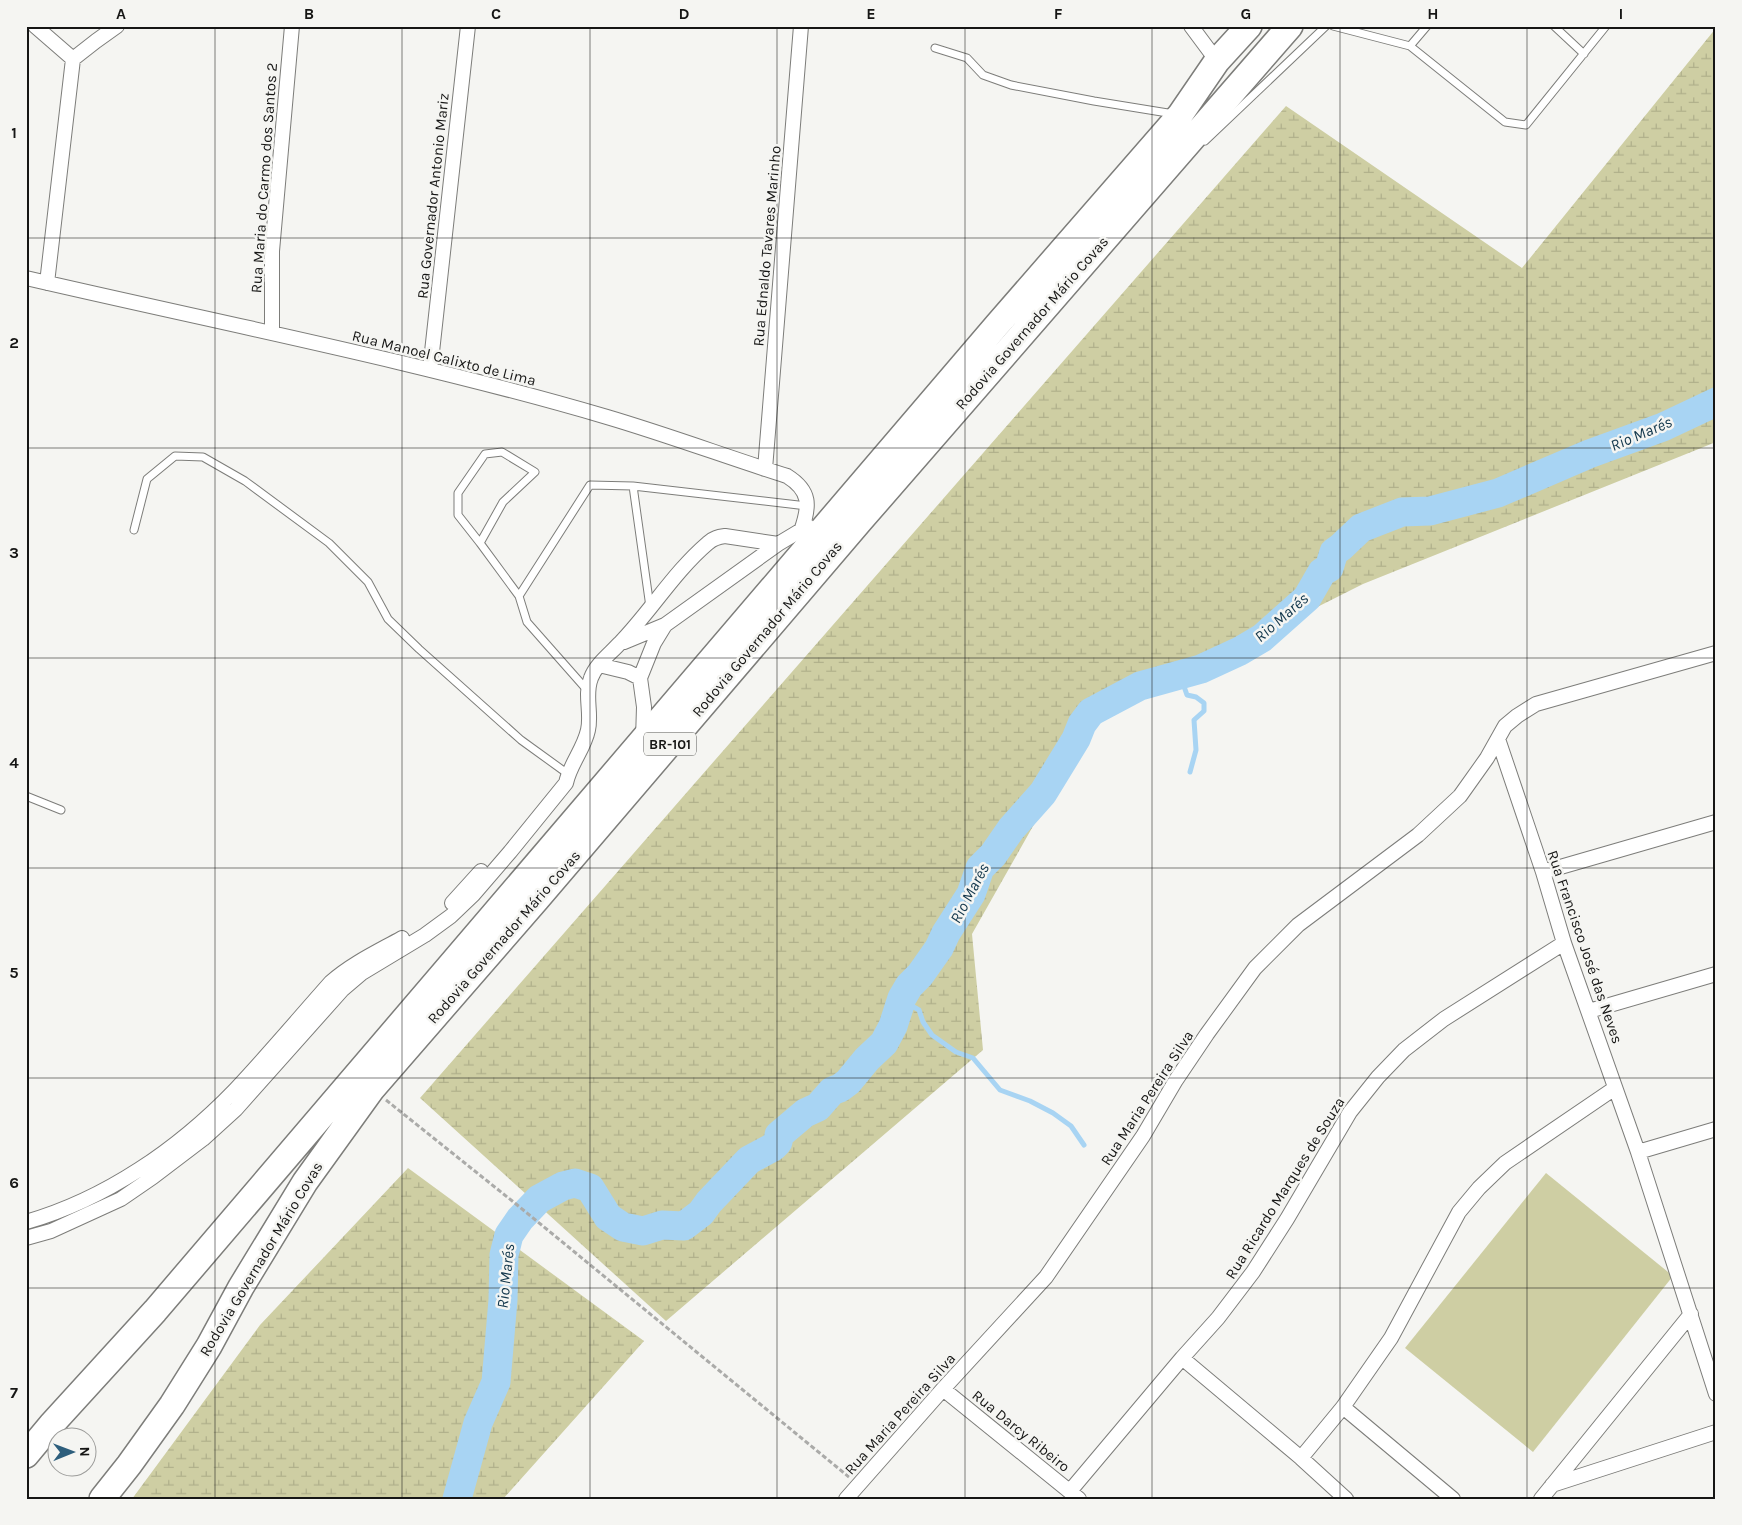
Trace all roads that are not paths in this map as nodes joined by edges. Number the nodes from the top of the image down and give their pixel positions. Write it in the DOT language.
graph roads {
  1 [pos="35,26"];
  2 [pos="117,26"];
  3 [pos="292,26"];
  4 [pos="468,26"];
  5 [pos="800,26"];
  6 [pos="1191,26"];
  7 [pos="1249,26"];
  8 [pos="1290,26"];
  9 [pos="1326,26"];
  10 [pos="1333,26"];
  11 [pos="1427,26"];
  12 [pos="1554,26"];
  13 [pos="1606,26"];
  14 [pos="1410,46"];
  15 [pos="936,48"];
  16 [pos="1584,54"];
  17 [pos="73,59"];
  18 [pos="1218,61"];
  19 [pos="1180,115"];
  20 [pos="1202,144"];
  21 [pos="1182,164"];
  22 [pos="1132,209"];
  23 [pos="26,278"];
  24 [pos="48,283"];
  25 [pos="272,333"];
  26 [pos="430,370"];
  27 [pos="765,469"];
  28 [pos="633,486"];
  29 [pos="846,502"];
  30 [pos="807,506"];
  31 [pos="134,530"];
  32 [pos="801,530"];
  33 [pos="480,543"];
  34 [pos="778,544"];
  35 [pos="519,596"];
  36 [pos="650,607"];
  37 [pos="665,625"];
  38 [pos="621,643"];
  39 [pos="1716,653"];
  40 [pos="599,665"];
  41 [pos="640,678"];
  42 [pos="587,690"];
  43 [pos="643,739"];
  44 [pos="1498,739"];
  45 [pos="568,774"];
  46 [pos="26,796"];
  47 [pos="61,810"];
  48 [pos="1716,822"];
  49 [pos="1542,872"];
  50 [pos="1564,943"];
  51 [pos="1716,974"];
  52 [pos="1589,1011"];
  53 [pos="1615,1088"];
  54 [pos="1716,1129"];
  55 [pos="1638,1152"];
  56 [pos="26,1222"];
  57 [pos="26,1238"];
  58 [pos="1691,1314"];
  59 [pos="1182,1358"];
  60 [pos="943,1390"];
  61 [pos="1716,1394"];
  62 [pos="1343,1407"];
  63 [pos="1716,1432"];
  64 [pos="26,1455"];
  65 [pos="1301,1458"];
  66 [pos="1551,1486"];
  67 [pos="1074,1495"];
  68 [pos="102,1499"];
  69 [pos="846,1499"];
  70 [pos="1346,1499"];
  71 [pos="1453,1499"];
  72 [pos="1541,1499"];
  1 -- 17 [label="street"];
  2 -- 17 [label="street"];
  3 -- 25 [label="street, Rua Maria do Carmo dos Santos 2"];
  4 -- 26 [label="street, Rua Governador Antonio Mariz"];
  5 -- 27 [label="street, Rua Ednaldo Tavares Marinho"];
  6 -- 18 [label="street"];
  7 -- 18 [label="highway, Rodovia Governador Mário Covas / BR-101"];
  8 -- 22 [label="highway, Rodovia Governador Mário Covas / BR-101"];
  9 -- 20 [label="lane"];
  10 -- 14 [label="lane"];
  11 -- 14 [label="lane"];
  12 -- 16 [label="lane"];
  13 -- 16 [label="lane"];
  14 -- 16 [label="lane"];
  15 -- 19 [label="lane"];
  17 -- 24 [label="street"];
  18 -- 19 [label="highway, Rodovia Governador Mário Covas / BR-101"];
  19 -- 29 [label="highway, Rodovia Governador Mário Covas / BR-101"];
  21 -- 22 [label="lane"];
  22 -- 68 [label="highway, Rodovia Governador Mário Covas / BR-101"];
  23 -- 24 [label="street, Rua Manoel Calixto de Lima"];
  24 -- 25 [label="street, Rua Manoel Calixto de Lima"];
  25 -- 26 [label="street, Rua Manoel Calixto de Lima"];
  26 -- 27 [label="street, Rua Manoel Calixto de Lima"];
  27 -- 30 [label="street, Rua Manoel Calixto de Lima"];
  28 -- 30 [label="lane"];
  28 -- 35 [label="lane"];
  28 -- 36 [label="lane"];
  29 -- 32 [label="street"];
  29 -- 43 [label="highway, Rodovia Governador Mário Covas / BR-101"];
  30 -- 32 [label="street"];
  31 -- 45 [label="lane"];
  32 -- 34 [label="street"];
  33 -- 33 [label="lane"];
  33 -- 35 [label="lane"];
  34 -- 36 [label="street"];
  34 -- 37 [label="street"];
  35 -- 42 [label="lane"];
  36 -- 38 [label="street"];
  37 -- 38 [label="street"];
  37 -- 41 [label="street"];
  38 -- 40 [label="street"];
  39 -- 44 [label="street"];
  40 -- 41 [label="street"];
  40 -- 42 [label="street"];
  41 -- 43 [label="street"];
  42 -- 45 [label="street"];
  43 -- 64 [label="highway, Rodovia Governador Mário Covas / BR-101"];
  44 -- 49 [label="street, Rua Francisco José das Neves"];
  44 -- 60 [label="street, Rua Maria Pereira Silva"];
  45 -- 56 [label="street"];
  45 -- 57 [label="street"];
  46 -- 47 [label="lane"];
  48 -- 49 [label="street"];
  49 -- 50 [label="street, Rua Francisco José das Neves"];
  50 -- 52 [label="street, Rua Francisco José das Neves"];
  50 -- 59 [label="street, Rua Ricardo Marques de Souza"];
  51 -- 52 [label="street"];
  52 -- 53 [label="street, Rua Francisco José das Neves"];
  53 -- 55 [label="street, Rua Francisco José das Neves"];
  53 -- 62 [label="street"];
  54 -- 55 [label="street"];
  55 -- 58 [label="street, Rua Francisco José das Neves"];
  58 -- 61 [label="street, Rua Francisco José das Neves"];
  58 -- 66 [label="street"];
  59 -- 65 [label="street"];
  59 -- 67 [label="street, Rua Ricardo Marques de Souza"];
  60 -- 67 [label="street, Rua Darcy Ribeiro"];
  60 -- 69 [label="street, Rua Maria Pereira Silva"];
  62 -- 65 [label="street"];
  62 -- 71 [label="street"];
  63 -- 66 [label="street"];
  65 -- 70 [label="street"];
  66 -- 72 [label="street"];
}
